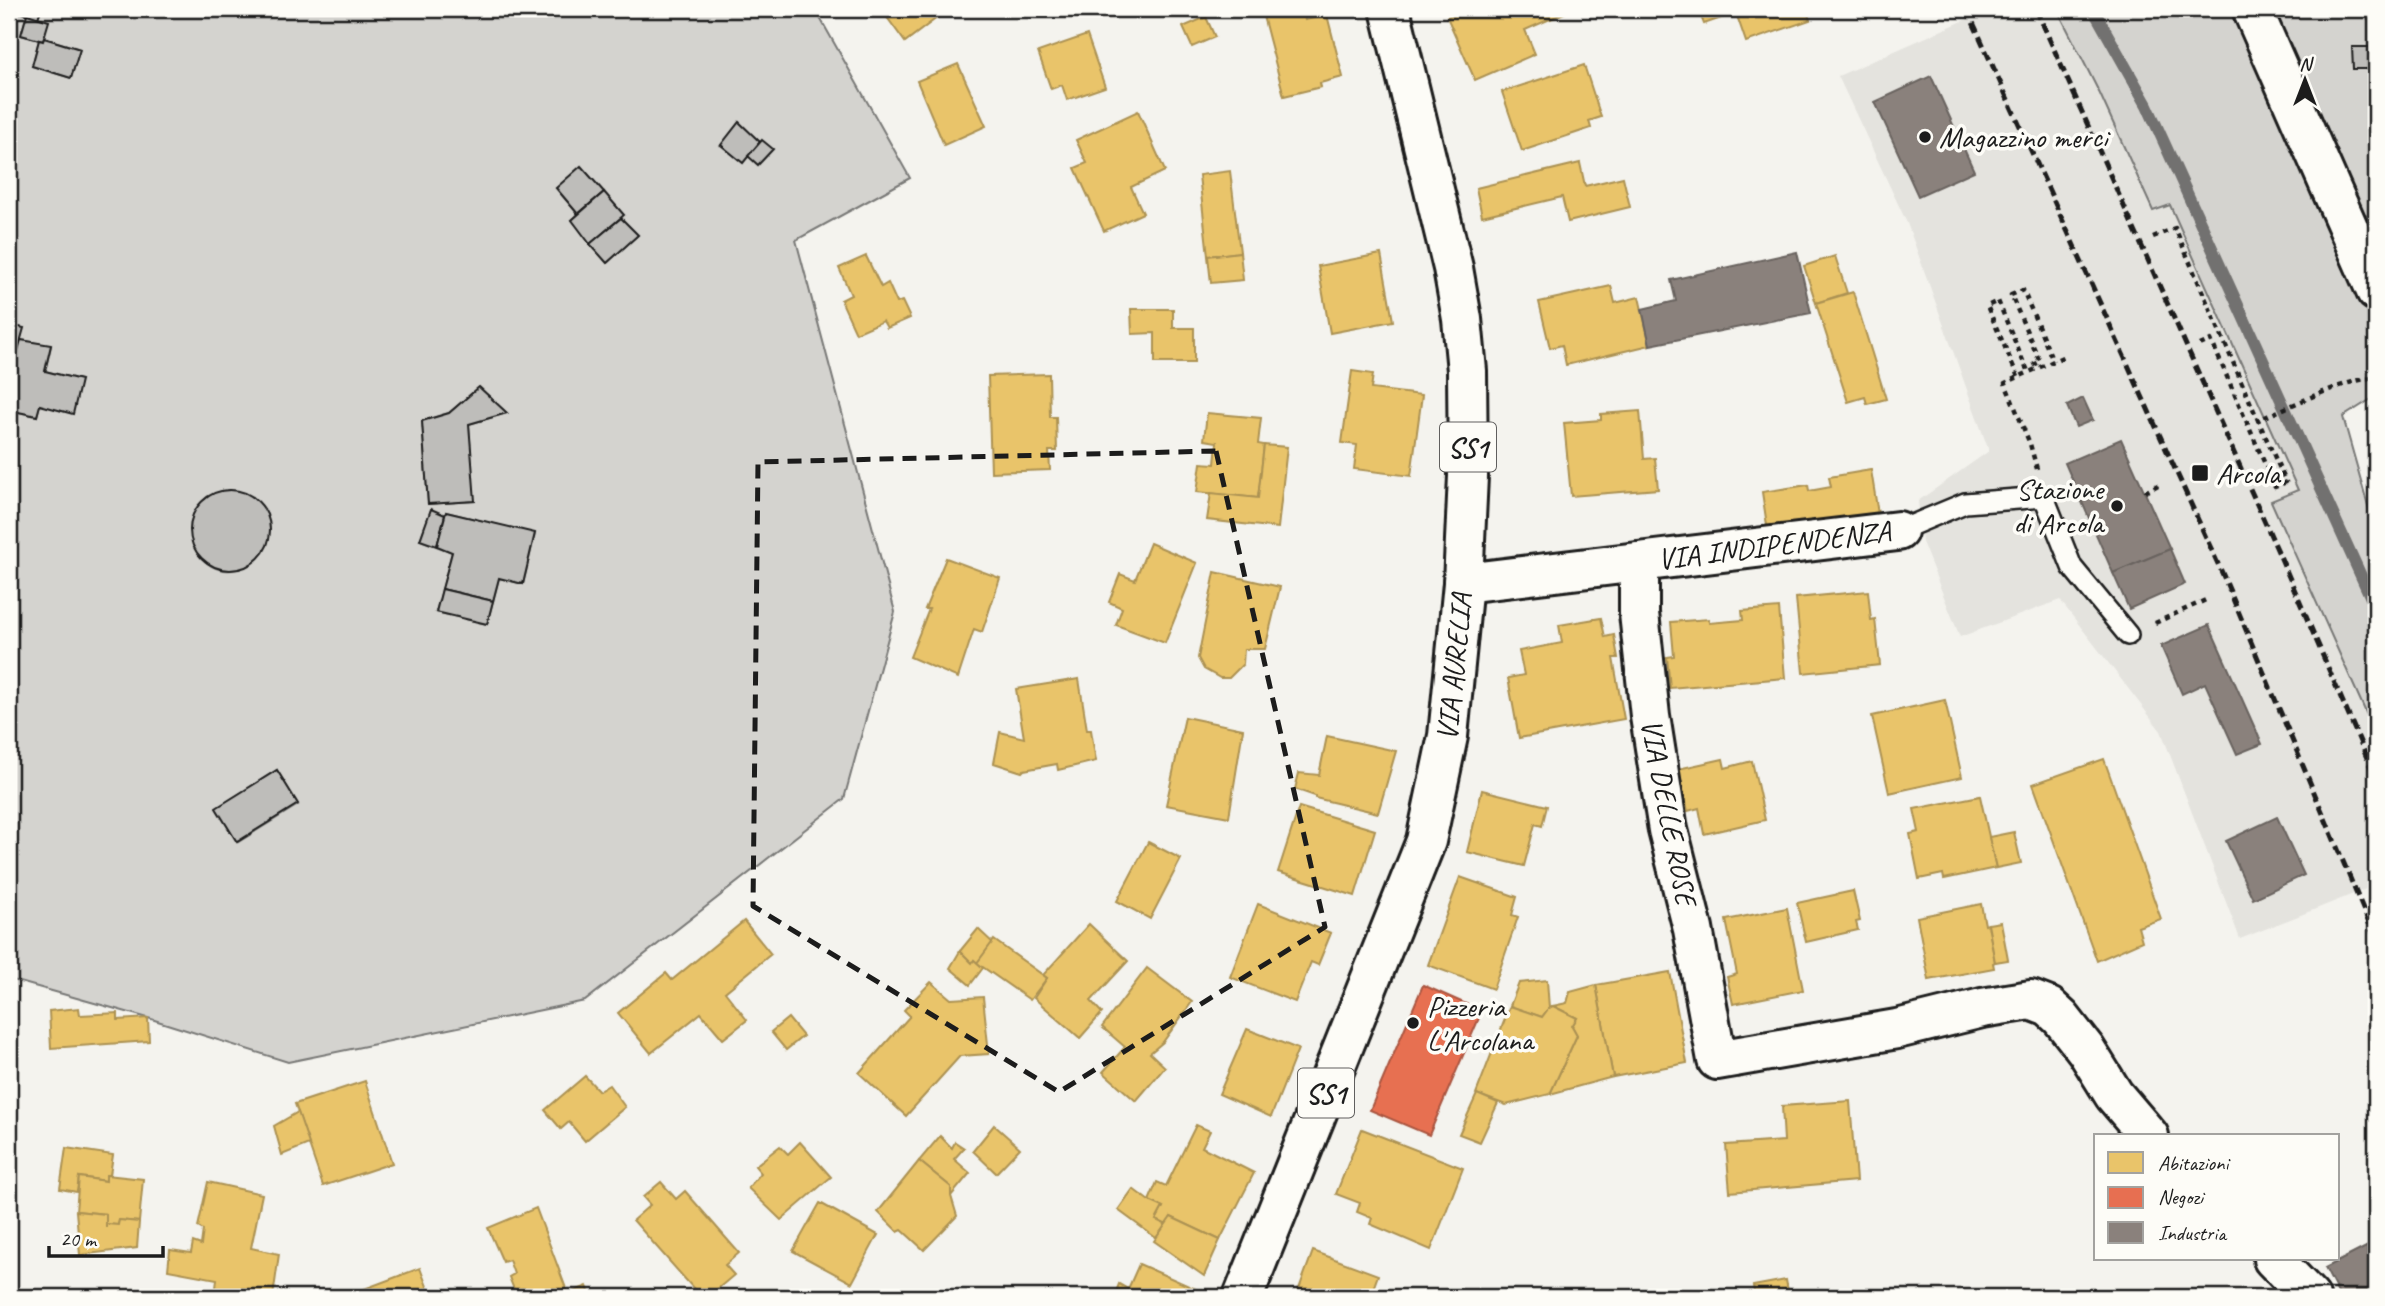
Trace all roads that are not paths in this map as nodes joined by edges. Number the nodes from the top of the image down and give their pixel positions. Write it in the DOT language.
graph roads {
  1 [pos="1390,9"];
  2 [pos="2252,9"];
  3 [pos="2376,291"];
  4 [pos="1898,531"];
  5 [pos="1639,562"];
  6 [pos="1463,583"];
  7 [pos="2128,635"];
  8 [pos="2148,1134"];
  9 [pos="2274,1260"];
  10 [pos="1243,1297"];
  11 [pos="2310,1297"];
  1 -- 6 [label="street, VIA AURELIA / SS1"];
  2 -- 3 [label="street"];
  4 -- 5 [label="street, VIA INDIPENDENZA"];
  4 -- 7 [label="lane, VIA INDIPENDENZA"];
  5 -- 6 [label="street, VIA INDIPENDENZA"];
  5 -- 8 [label="street, VIA DELLE ROSE"];
  6 -- 10 [label="street, VIA AURELIA / SS1"];
  9 -- 11 [label="street"];
}
